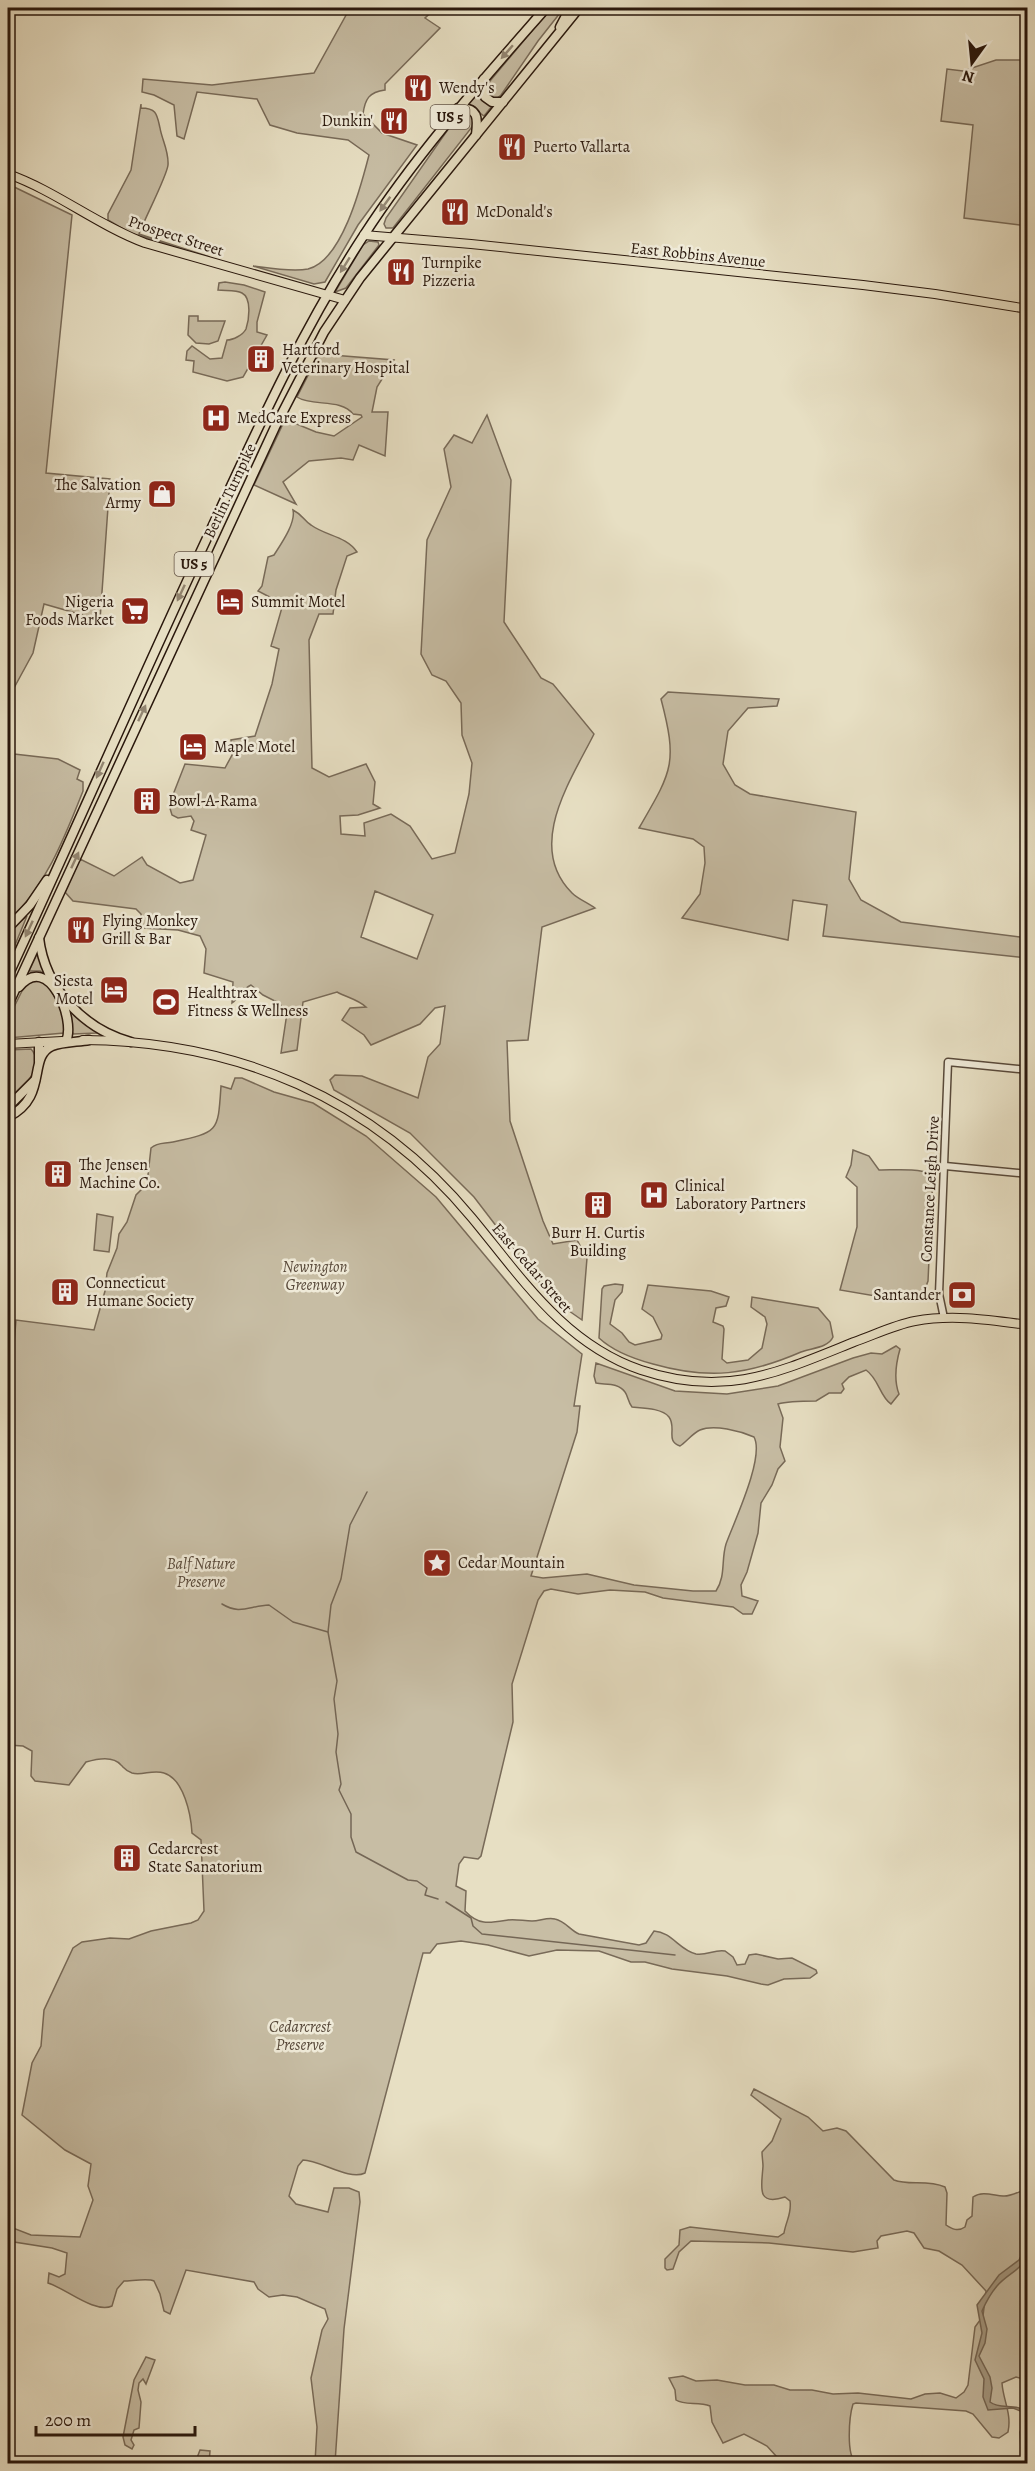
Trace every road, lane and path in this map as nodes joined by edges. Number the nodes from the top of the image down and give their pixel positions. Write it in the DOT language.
graph roads {
  1 [pos="546,8"];
  2 [pos="570,8"];
  3 [pos="579,8"];
  4 [pos="559,33"];
  5 [pos="484,78"];
  6 [pos="503,102"];
  7 [pos="458,108"];
  8 [pos="476,136"];
  9 [pos="8,174"];
  10 [pos="364,234"];
  11 [pos="395,237"];
  12 [pos="327,295"];
  13 [pos="345,300"];
  14 [pos="1028,309"];
  15 [pos="234,479"];
  16 [pos="249,486"];
  17 [pos="64,855"];
  18 [pos="8,928"];
  19 [pos="39,938"];
  20 [pos="8,976"];
  21 [pos="55,987"];
  22 [pos="9,1001"];
  23 [pos="89,1040"];
  24 [pos="66,1041"];
  25 [pos="39,1042"];
  26 [pos="131,1042"];
  27 [pos="8,1044"];
  28 [pos="39,1062"];
  29 [pos="1028,1070"];
  30 [pos="35,1080"];
  31 [pos="8,1107"];
  32 [pos="8,1116"];
  33 [pos="945,1166"];
  34 [pos="1028,1174"];
  35 [pos="944,1318"];
  36 [pos="1028,1325"];
  1 -- 5 [label="highway, Berlin Turnpike / US 5, one-way"];
  2 -- 4 [label="highway"];
  3 -- 4 [label="highway, Berlin Turnpike / US 5"];
  4 -- 6 [label="highway, Berlin Turnpike / US 5"];
  5 -- 6 [label="highway"];
  5 -- 7 [label="highway, Berlin Turnpike / US 5"];
  6 -- 8 [label="highway, Berlin Turnpike / US 5"];
  7 -- 8 [label="highway"];
  7 -- 10 [label="highway, Berlin Turnpike / US 5, one-way"];
  8 -- 11 [label="highway, Berlin Turnpike / US 5"];
  9 -- 12 [label="main road, Prospect Street"];
  10 -- 11 [label="main road, East Robbins Avenue"];
  10 -- 12 [label="highway, Berlin Turnpike / US 5, one-way"];
  11 -- 13 [label="highway, Berlin Turnpike / US 5"];
  11 -- 14 [label="main road, East Robbins Avenue"];
  12 -- 13 [label="main road, Prospect Street"];
  12 -- 15 [label="highway, Berlin Turnpike / US 5"];
  13 -- 16 [label="highway, Berlin Turnpike / US 5"];
  15 -- 16 [label="highway"];
  15 -- 17 [label="highway, Berlin Turnpike / US 5, one-way"];
  19 -- 16 [label="highway, Berlin Turnpike / US 5, one-way"];
  17 -- 18 [label="highway"];
  17 -- 20 [label="highway, Berlin Turnpike / US 5, one-way"];
  19 -- 21 [label="highway"];
  19 -- 22 [label="highway, Berlin Turnpike / US 5"];
  21 -- 22 [label="highway"];
  21 -- 24 [label="highway"];
  21 -- 26 [label="highway"];
  23 -- 24 [label="main road, East Cedar Street"];
  23 -- 26 [label="main road, East Cedar Street"];
  23 -- 28 [label="highway"];
  24 -- 25 [label="main road, East Cedar Street"];
  25 -- 27 [label="main road, East Cedar Street"];
  25 -- 28 [label="highway"];
  26 -- 35 [label="main road, East Cedar Street"];
  28 -- 30 [label="highway"];
  29 -- 33 [label="street, Constance Leigh Drive"];
  30 -- 31 [label="highway"];
  30 -- 32 [label="highway"];
  33 -- 34 [label="street"];
  33 -- 35 [label="street, Constance Leigh Drive"];
  35 -- 36 [label="main road, East Cedar Street"];
}
